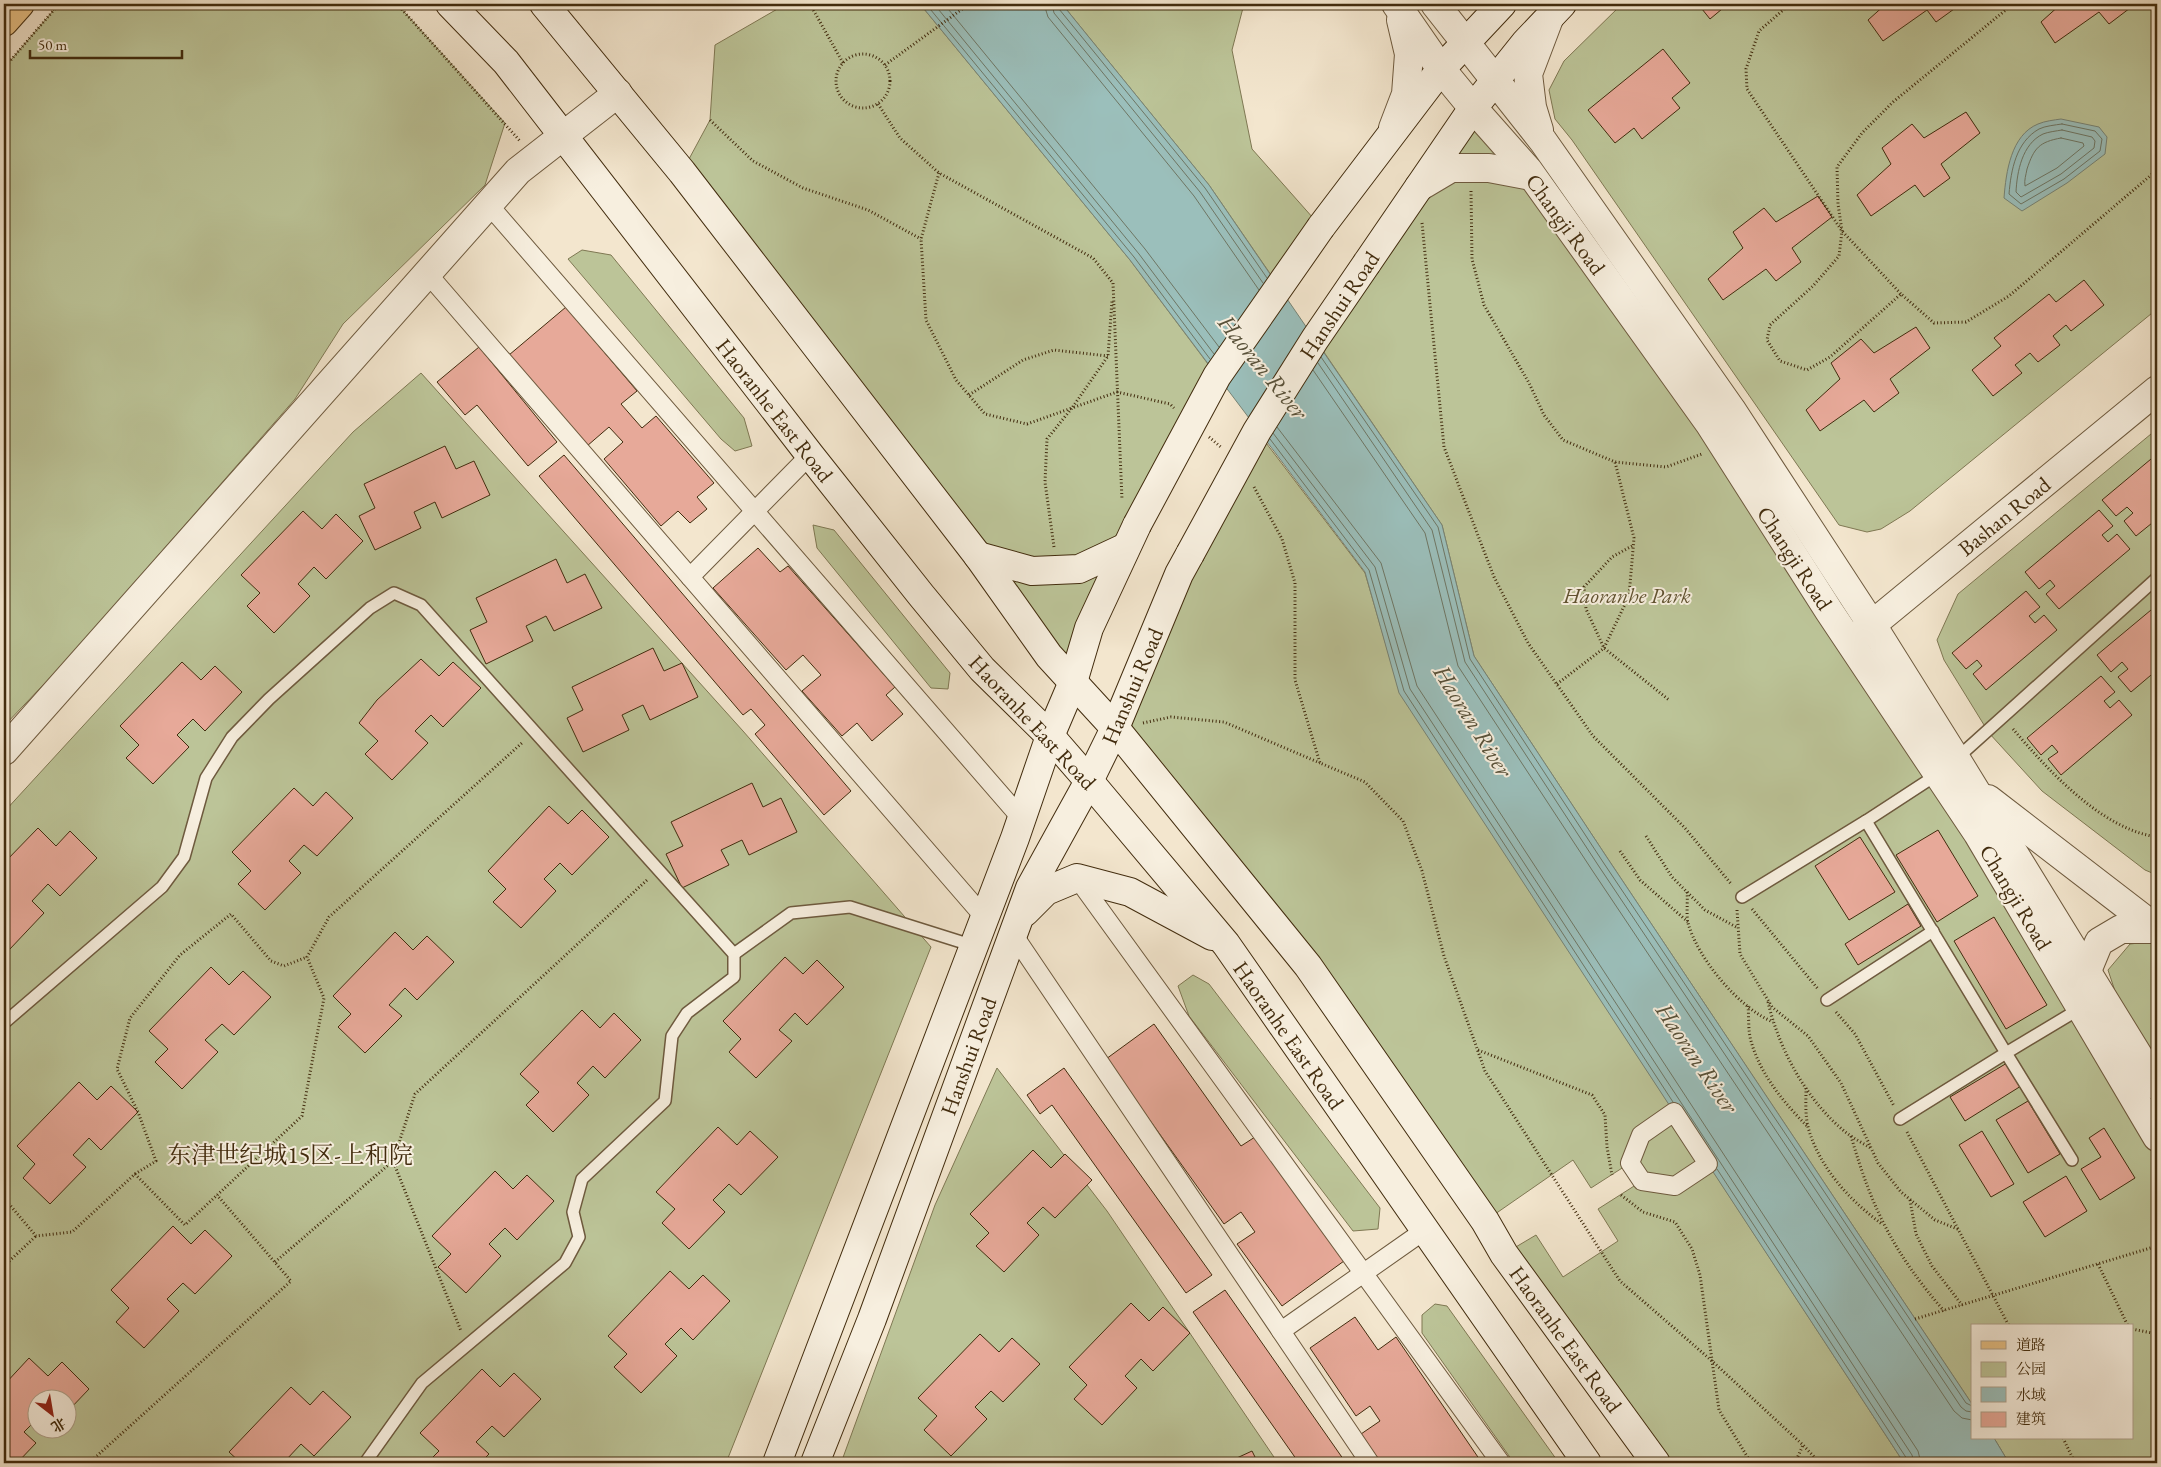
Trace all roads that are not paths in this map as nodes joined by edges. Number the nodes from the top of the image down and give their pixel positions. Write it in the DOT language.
graph roads {
  1 [pos="20,4"];
  2 [pos="450,4"];
  3 [pos="544,4"];
  4 [pos="1435,4"];
  5 [pos="1502,4"];
  6 [pos="1396,5"];
  7 [pos="1556,10"];
  8 [pos="4,22"];
  9 [pos="1465,44"];
  10 [pos="1441,69"];
  11 [pos="1494,82"];
  12 [pos="618,93"];
  13 [pos="1473,108"];
  14 [pos="1390,135"];
  15 [pos="562,137"];
  16 [pos="1543,141"];
  17 [pos="1531,176"];
  18 [pos="1419,188"];
  19 [pos="488,204"];
  20 [pos="427,273"];
  21 [pos="2157,390"];
  22 [pos="810,455"];
  23 [pos="755,511"];
  24 [pos="1124,548"];
  25 [pos="978,556"];
  26 [pos="690,577"];
  27 [pos="2157,578"];
  28 [pos="1872,625"];
  29 [pos="1850,642"];
  30 [pos="1072,682"];
  31 [pos="1115,728"];
  32 [pos="1050,736"];
  33 [pos="4,751"];
  34 [pos="1947,766"];
  35 [pos="1089,781"];
  36 [pos="1974,789"];
  37 [pos="1021,818"];
  38 [pos="1866,821"];
  39 [pos="1077,878"];
  40 [pos="1739,893"];
  41 [pos="984,918"];
  42 [pos="1016,926"];
  43 [pos="1933,931"];
  44 [pos="1226,944"];
  45 [pos="974,946"];
  46 [pos="734,954"];
  47 [pos="2087,971"];
  48 [pos="1826,1000"];
  49 [pos="2081,1008"];
  50 [pos="4,1023"];
  51 [pos="2006,1052"];
  52 [pos="2157,1086"];
  53 [pos="1674,1112"];
  54 [pos="1900,1119"];
  55 [pos="2157,1137"];
  56 [pos="2072,1160"];
  57 [pos="1424,1230"];
  58 [pos="1363,1273"];
  59 [pos="1280,1331"];
  60 [pos="365,1463"];
  61 [pos="777,1463"];
  62 [pos="815,1463"];
  63 [pos="1370,1463"];
  64 [pos="1501,1463"];
  65 [pos="1587,1463"];
  66 [pos="1656,1463"];
  1 -- 8 [label="main road"];
  2 -- 15 [label="main road, Haoranhe East Road"];
  3 -- 12 [label="main road, Haoranhe East Road"];
  4 -- 9 [label="main road, Changji Road"];
  5 -- 9 [label="main road, Hanshui Road"];
  6 -- 10 [label="main road, Changji Road"];
  6 -- 14 [label="main road"];
  7 -- 11 [label="main road, Hanshui Road"];
  7 -- 16 [label="main road"];
  9 -- 10 [label="main road, Hanshui Road"];
  9 -- 11 [label="main road, Changji Road"];
  10 -- 13 [label="main road, Changji Road"];
  10 -- 14 [label="main road, Hanshui Road"];
  11 -- 13 [label="main road, Hanshui Road"];
  11 -- 16 [label="main road, Changji Road"];
  12 -- 15 [label="main road"];
  12 -- 25 [label="main road, Haoranhe East Road"];
  13 -- 17 [label="main road, Changji Road"];
  13 -- 18 [label="main road, Hanshui Road"];
  14 -- 24 [label="main road, Hanshui Road, bridge"];
  15 -- 19 [label="main road"];
  15 -- 22 [label="main road, Haoranhe East Road"];
  16 -- 28 [label="main road, Changji Road"];
  17 -- 18 [label="main road"];
  17 -- 29 [label="main road, Changji Road"];
  18 -- 31 [label="main road, Hanshui Road, bridge"];
  19 -- 20 [label="main road"];
  19 -- 23 [label="street"];
  20 -- 26 [label="street"];
  20 -- 33 [label="main road"];
  21 -- 28 [label="main road, Bashan Road"];
  22 -- 23 [label="street"];
  22 -- 32 [label="main road, Haoranhe East Road"];
  23 -- 26 [label="street"];
  23 -- 37 [label="street"];
  24 -- 25 [label="main road"];
  24 -- 30 [label="main road, Hanshui Road"];
  25 -- 30 [label="main road, Haoranhe East Road"];
  26 -- 41 [label="street"];
  27 -- 34 [label="lane"];
  28 -- 29 [label="main road, Bashan Road"];
  28 -- 34 [label="main road, Changji Road"];
  29 -- 34 [label="main road, Changji Road"];
  30 -- 31 [label="main road, Haoranhe East Road"];
  30 -- 32 [label="main road, Hanshui Road"];
  31 -- 35 [label="main road, Hanshui Road"];
  31 -- 66 [label="main road, Haoranhe East Road"];
  32 -- 35 [label="main road, Haoranhe East Road"];
  32 -- 37 [label="main road, Hanshui Road"];
  34 -- 36 [label="main road, Changji Road"];
  34 -- 38 [label="lane"];
  34 -- 49 [label="main road, Changji Road"];
  35 -- 42 [label="main road, Hanshui Road"];
  35 -- 44 [label="main road, Haoranhe East Road"];
  36 -- 47 [label="main road, Changji Road"];
  36 -- 47 [label="main road"];
  37 -- 41 [label="main road, Hanshui Road"];
  38 -- 40 [label="lane"];
  38 -- 43 [label="lane"];
  39 -- 42 [label="main road"];
  39 -- 44 [label="main road"];
  39 -- 58 [label="street"];
  41 -- 45 [label="main road, Hanshui Road"];
  42 -- 59 [label="street"];
  42 -- 62 [label="main road, Hanshui Road"];
  43 -- 48 [label="lane"];
  43 -- 51 [label="lane"];
  44 -- 57 [label="main road, Haoranhe East Road"];
  45 -- 46 [label="lane"];
  45 -- 61 [label="main road, Hanshui Road"];
  46 -- 50 [label="lane"];
  46 -- 60 [label="lane"];
  47 -- 52 [label="main road, Changji Road"];
  49 -- 51 [label="lane"];
  49 -- 55 [label="main road, Changji Road"];
  51 -- 54 [label="lane"];
  51 -- 56 [label="lane"];
  53 -- 53 [label="street"];
  57 -- 58 [label="street"];
  57 -- 65 [label="main road, Haoranhe East Road"];
  58 -- 59 [label="street"];
  58 -- 64 [label="street"];
  59 -- 63 [label="street"];
}
